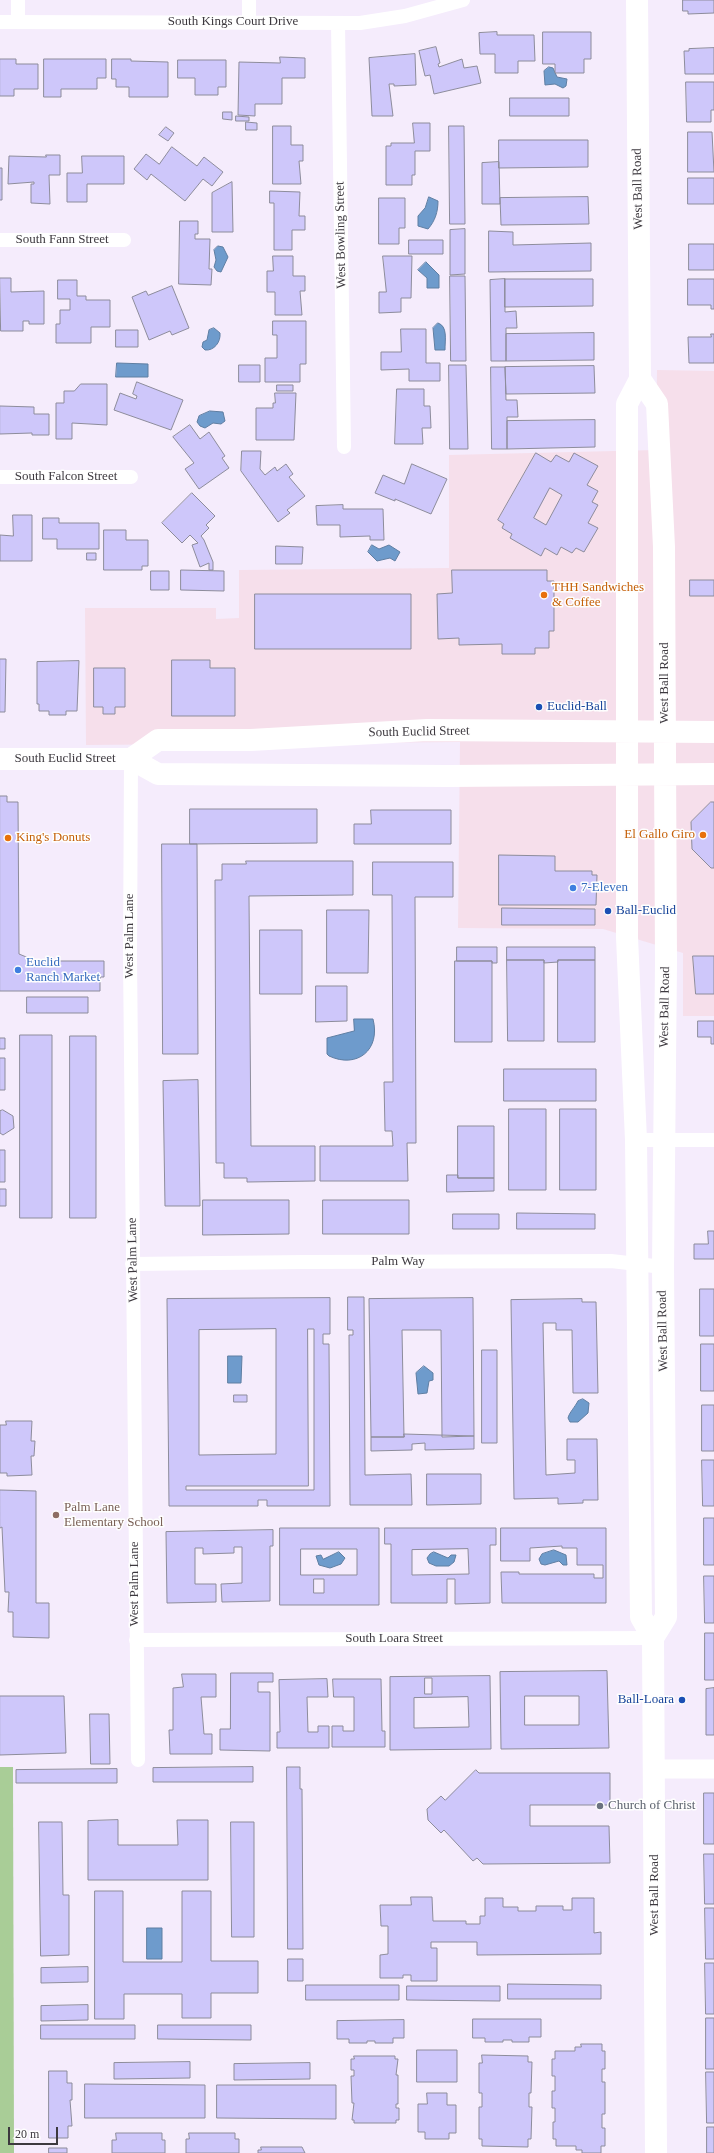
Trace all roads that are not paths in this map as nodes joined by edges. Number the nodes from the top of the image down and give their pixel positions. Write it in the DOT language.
graph roads {
  1 [pos="18,0"];
  2 [pos="249,0"];
  3 [pos="463,0"];
  4 [pos="637,0"];
  5 [pos="0,22"];
  6 [pos="18,22"];
  7 [pos="249,22"];
  8 [pos="338,23"];
  9 [pos="0,240"];
  10 [pos="124,240"];
  11 [pos="640,379"];
  12 [pos="344,446"];
  13 [pos="131,477"];
  14 [pos="0,478"];
  15 [pos="627,731"];
  16 [pos="665,732"];
  17 [pos="714,732"];
  18 [pos="0,759"];
  19 [pos="131,759"];
  20 [pos="714,774"];
  21 [pos="626,775"];
  22 [pos="665,775"];
  23 [pos="636,1140"];
  24 [pos="663,1140"];
  25 [pos="714,1140"];
  26 [pos="132,1264"];
  27 [pos="637,1264"];
  28 [pos="663,1267"];
  29 [pos="653,1638"];
  30 [pos="136,1640"];
  31 [pos="138,1760"];
  32 [pos="654,1769"];
  33 [pos="714,1769"];
  34 [pos="656,2153"];
  1 -- 6 [label="street"];
  2 -- 7 [label="street"];
  3 -- 8 [label="street, South Kings Court Drive"];
  4 -- 11 [label="main road, West Ball Road"];
  5 -- 6 [label="street, South Kings Court Drive"];
  6 -- 7 [label="street, South Kings Court Drive"];
  7 -- 8 [label="street, South Kings Court Drive"];
  8 -- 12 [label="street, West Bowling Street"];
  9 -- 10 [label="street, South Fann Street"];
  11 -- 15 [label="main road, West Ball Road"];
  11 -- 16 [label="main road, West Ball Road"];
  13 -- 14 [label="street, South Falcon Street"];
  15 -- 16 [label="main road, South Euclid Street"];
  15 -- 19 [label="main road, South Euclid Street"];
  15 -- 21 [label="main road, West Ball Road"];
  16 -- 17 [label="main road, South Euclid Street"];
  16 -- 22 [label="main road, West Ball Road"];
  18 -- 19 [label="main road, South Euclid Street"];
  19 -- 21 [label="main road, South Euclid Street"];
  19 -- 26 [label="street, West Palm Lane"];
  20 -- 22 [label="main road, South Euclid Street"];
  21 -- 22 [label="main road, South Euclid Street"];
  21 -- 23 [label="main road, West Ball Road"];
  22 -- 24 [label="main road, West Ball Road"];
  23 -- 24 [label="street"];
  23 -- 27 [label="main road, West Ball Road"];
  24 -- 25 [label="street"];
  24 -- 28 [label="main road, West Ball Road"];
  26 -- 27 [label="street, Palm Way"];
  26 -- 30 [label="street, West Palm Lane"];
  27 -- 28 [label="street, Palm Way"];
  27 -- 29 [label="main road, West Ball Road"];
  28 -- 29 [label="main road, West Ball Road"];
  29 -- 30 [label="street, South Loara Street"];
  29 -- 32 [label="main road, West Ball Road"];
  30 -- 31 [label="street, West Palm Lane"];
  32 -- 33 [label="street"];
  32 -- 34 [label="main road, West Ball Road"];
}
